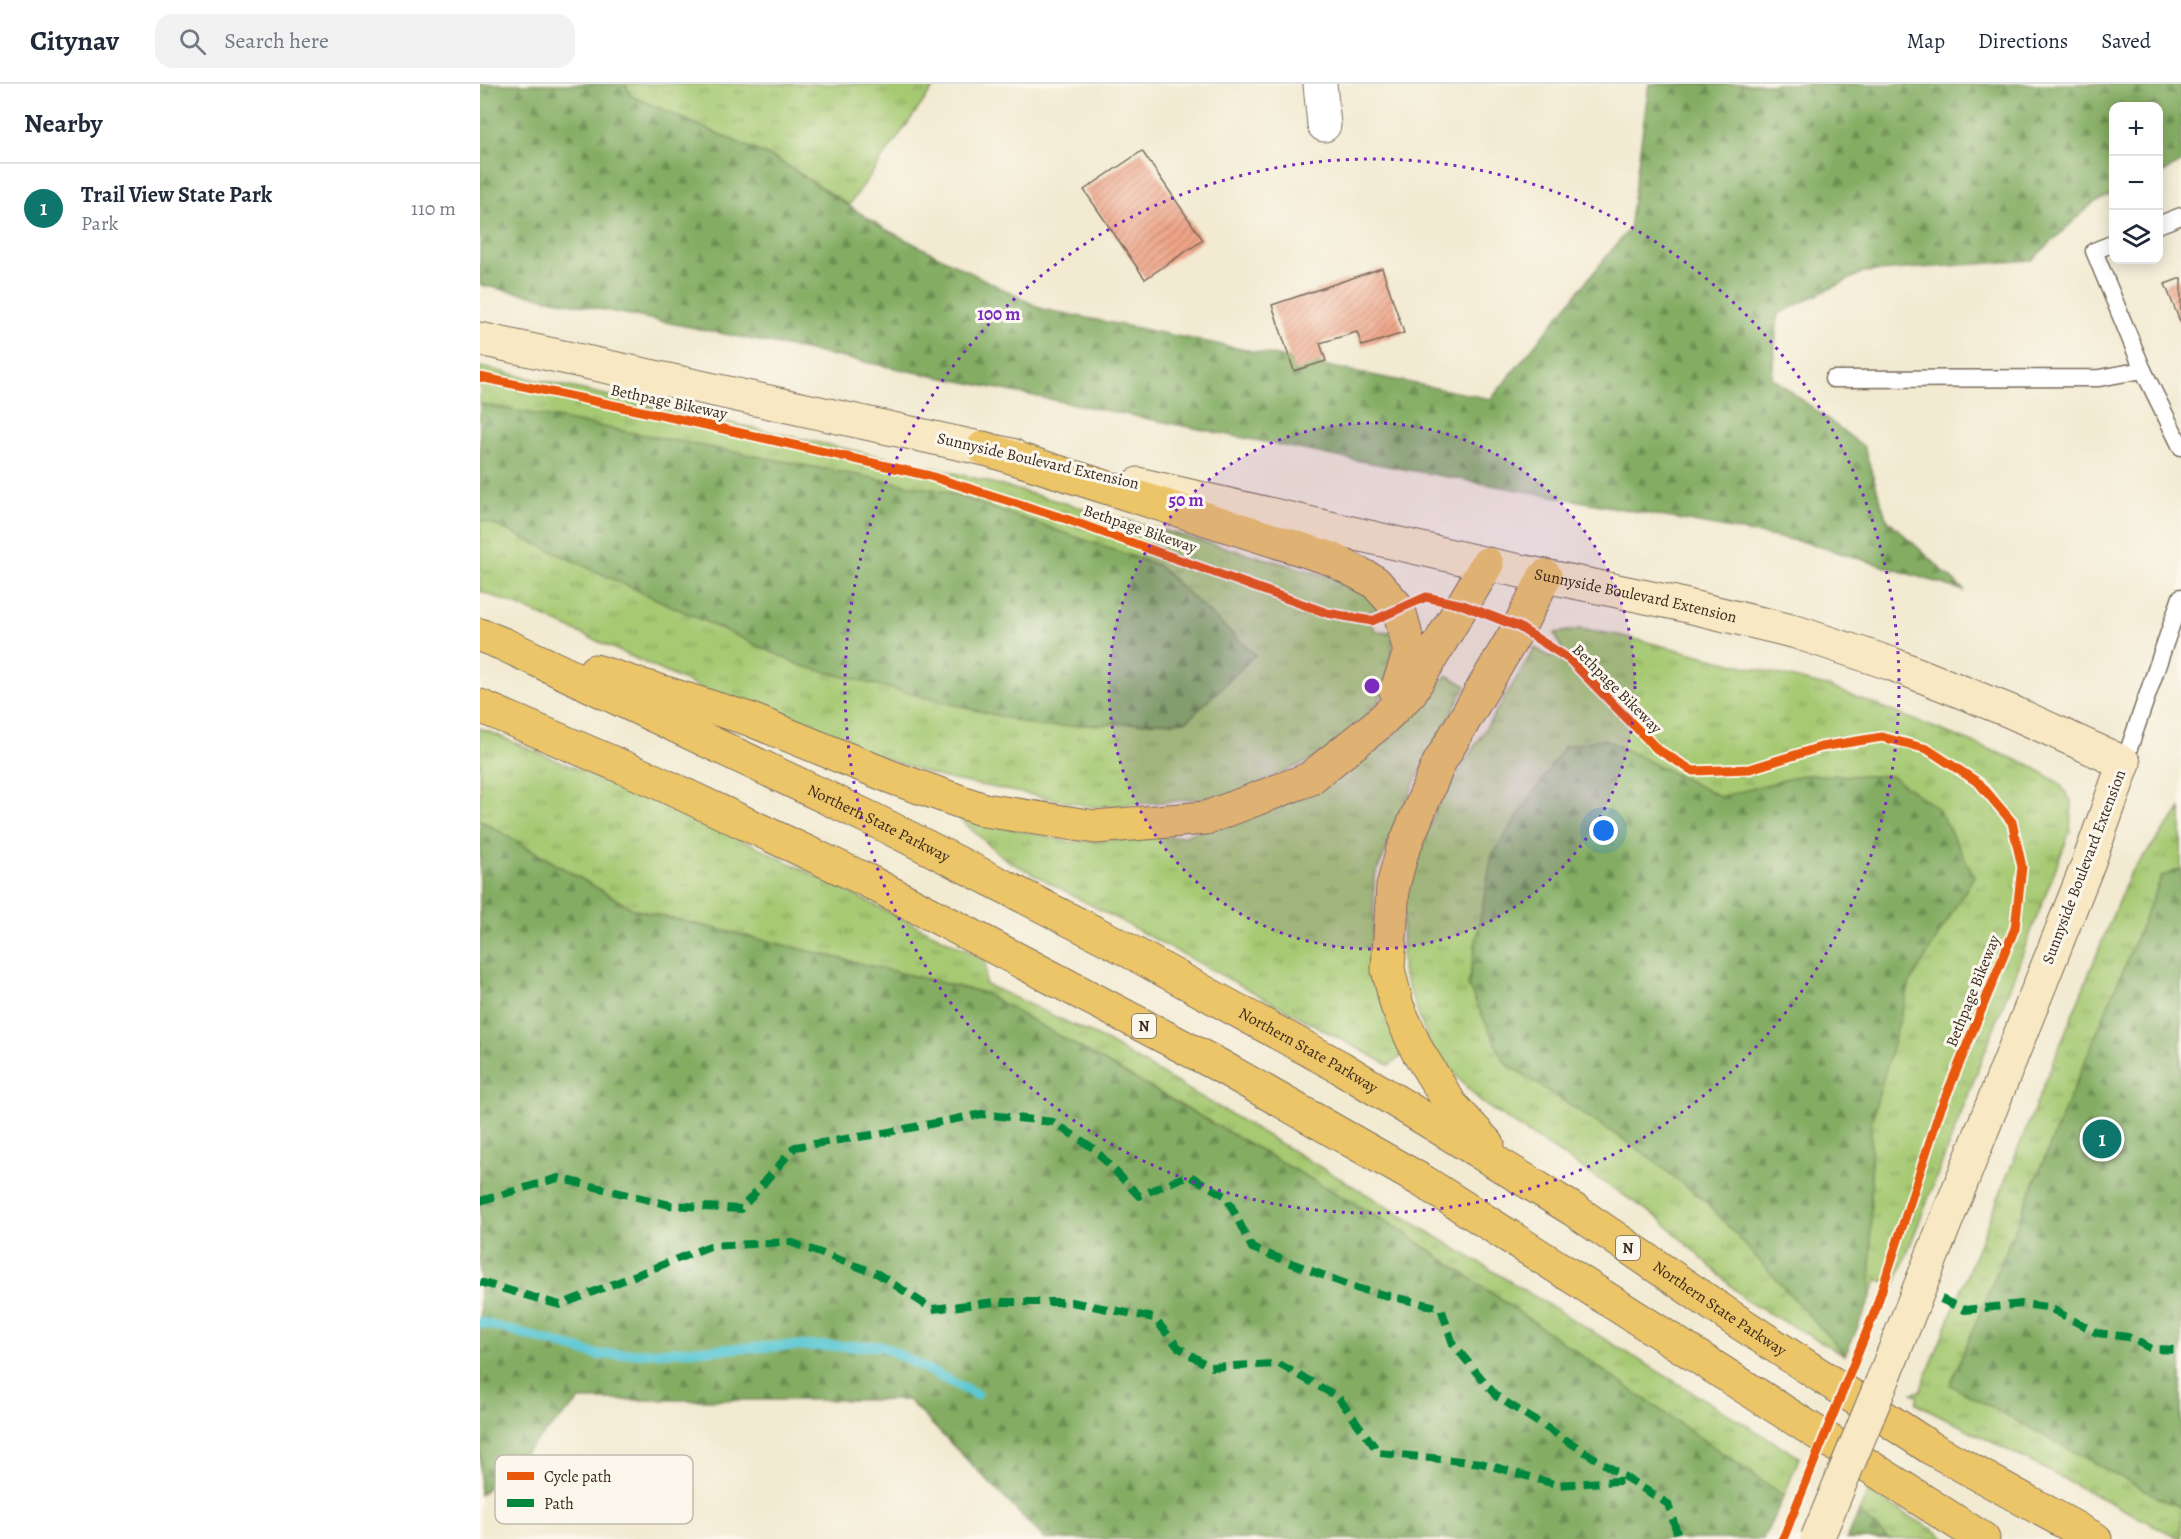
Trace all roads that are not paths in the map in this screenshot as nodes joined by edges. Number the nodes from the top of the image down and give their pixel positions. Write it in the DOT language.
graph roads {
  1 [pos="1320,84"];
  2 [pos="1324,125"];
  3 [pos="2181,216"];
  4 [pos="2163,223"];
  5 [pos="2109,245"];
  6 [pos="480,339"];
  7 [pos="2143,370"];
  8 [pos="1833,379"];
  9 [pos="2181,447"];
  10 [pos="983,448"];
  11 [pos="1487,564"];
  12 [pos="1545,576"];
  13 [pos="2181,597"];
  14 [pos="491,640"];
  15 [pos="480,706"];
  16 [pos="1377,725"];
  17 [pos="2124,763"];
  18 [pos="1524,1180"];
  19 [pos="1817,1539"];
  20 [pos="1983,1539"];
  21 [pos="2095,1539"];
  1 -- 2 [label="street"];
  3 -- 4 [label="lane"];
  5 -- 7 [label="lane"];
  6 -- 10 [label="main road, Sunnyside Boulevard Extension"];
  7 -- 8 [label="lane"];
  7 -- 9 [label="lane"];
  10 -- 11 [label="main road, Sunnyside Boulevard Extension"];
  10 -- 16 [label="highway"];
  11 -- 12 [label="main road, Sunnyside Boulevard Extension"];
  11 -- 16 [label="highway"];
  12 -- 17 [label="main road, Sunnyside Boulevard Extension"];
  12 -- 18 [label="highway"];
  13 -- 17 [label="lane"];
  14 -- 16 [label="highway"];
  14 -- 18 [label="highway, Northern State Parkway / N"];
  15 -- 20 [label="highway, N"];
  17 -- 19 [label="main road, Sunnyside Boulevard Extension, bridge"];
  18 -- 21 [label="highway, Northern State Parkway / N"];
}
